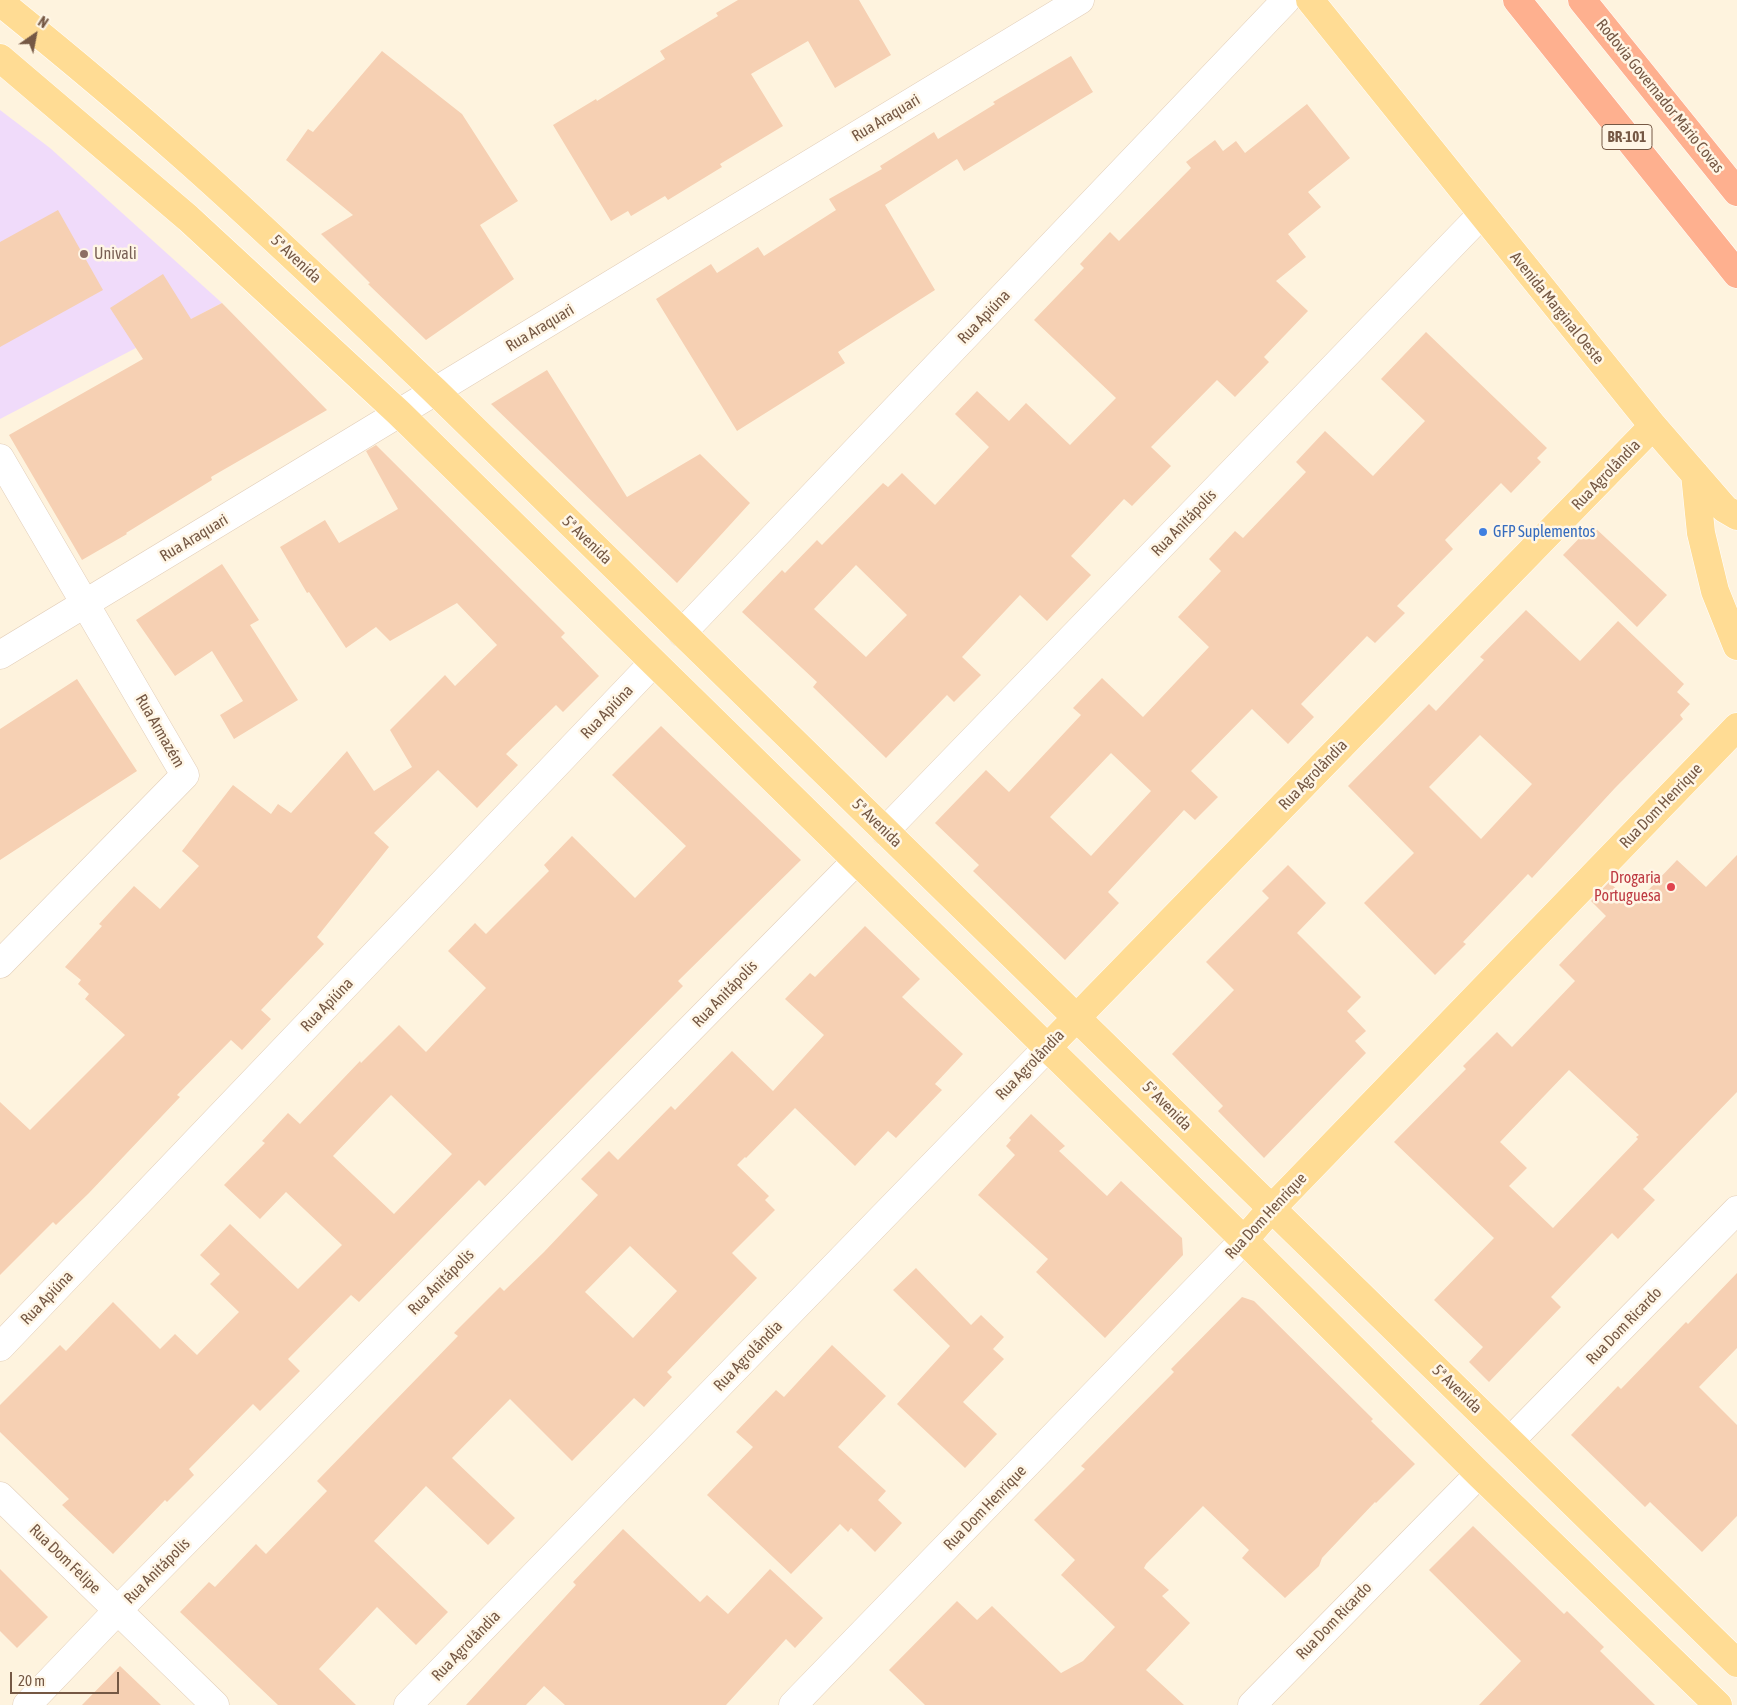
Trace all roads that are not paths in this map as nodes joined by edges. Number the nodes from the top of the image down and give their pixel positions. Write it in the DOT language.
graph roads {
  1 [pos="1080,0"];
  2 [pos="1286,0"];
  3 [pos="1310,0"];
  4 [pos="1516,0"];
  5 [pos="1582,0"];
  6 [pos="0,2"];
  7 [pos="0,58"];
  8 [pos="1737,192"];
  9 [pos="1482,214"];
  10 [pos="1737,274"];
  11 [pos="435,392"];
  12 [pos="399,413"];
  13 [pos="1653,426"];
  14 [pos="0,458"];
  15 [pos="1695,474"];
  16 [pos="1737,516"];
  17 [pos="86,603"];
  18 [pos="682,633"];
  19 [pos="1737,646"];
  20 [pos="0,655"];
  21 [pos="654,663"];
  22 [pos="1737,727"];
  23 [pos="885,831"];
  24 [pos="856,861"];
  25 [pos="0,964"];
  26 [pos="1076,1018"];
  27 [pos="1047,1048"];
  28 [pos="1271,1209"];
  29 [pos="1737,1210"];
  30 [pos="1244,1240"];
  31 [pos="0,1347"];
  32 [pos="1510,1442"];
  33 [pos="1479,1474"];
  34 [pos="0,1496"];
  35 [pos="118,1610"];
  36 [pos="1736,1662"];
  37 [pos="1705,1701"];
  38 [pos="28,1705"];
  39 [pos="215,1705"];
  40 [pos="408,1705"];
  41 [pos="793,1705"];
  42 [pos="1252,1705"];
  1 -- 11 [label="street, Rua Araquari"];
  2 -- 18 [label="street, Rua Apiúna"];
  3 -- 9 [label="main road, Avenida Marginal Oeste"];
  4 -- 10 [label="highway, BR-101"];
  5 -- 8 [label="highway, Rodovia Governador Mário Covas / BR-101"];
  6 -- 11 [label="main road, 5ª Avenida"];
  7 -- 12 [label="main road"];
  9 -- 13 [label="main road, Avenida Marginal Oeste"];
  9 -- 23 [label="street, Rua Anitápolis"];
  11 -- 12 [label="street, Rua Araquari"];
  11 -- 18 [label="main road, 5ª Avenida"];
  12 -- 17 [label="street, Rua Araquari"];
  12 -- 21 [label="main road"];
  13 -- 15 [label="main road, Avenida Marginal Oeste"];
  13 -- 26 [label="main road, Rua Agrolândia"];
  14 -- 17 [label="street, Rua Armazém"];
  15 -- 16 [label="main road, Avenida Marginal Oeste"];
  15 -- 19 [label="main road"];
  17 -- 20 [label="street, Rua Araquari"];
  17 -- 25 [label="street, Rua Armazém"];
  18 -- 23 [label="main road, 5ª Avenida"];
  21 -- 24 [label="main road"];
  21 -- 31 [label="street, Rua Apiúna"];
  22 -- 28 [label="main road, Rua Dom Henrique"];
  23 -- 26 [label="main road, 5ª Avenida"];
  24 -- 27 [label="main road"];
  24 -- 35 [label="street, Rua Anitápolis"];
  26 -- 27 [label="main road, Rua Agrolândia"];
  26 -- 28 [label="main road, 5ª Avenida"];
  27 -- 30 [label="main road"];
  27 -- 40 [label="street, Rua Agrolândia"];
  28 -- 30 [label="main road, Rua Dom Henrique"];
  28 -- 32 [label="main road, 5ª Avenida"];
  29 -- 32 [label="street, Rua Dom Ricardo"];
  30 -- 33 [label="main road"];
  30 -- 41 [label="street, Rua Dom Henrique"];
  32 -- 36 [label="main road, 5ª Avenida"];
  33 -- 37 [label="main road"];
  33 -- 42 [label="street, Rua Dom Ricardo"];
  34 -- 35 [label="street, Rua Dom Felipe"];
  35 -- 38 [label="street, Rua Anitápolis"];
  35 -- 39 [label="street, Rua Dom Felipe"];
}
